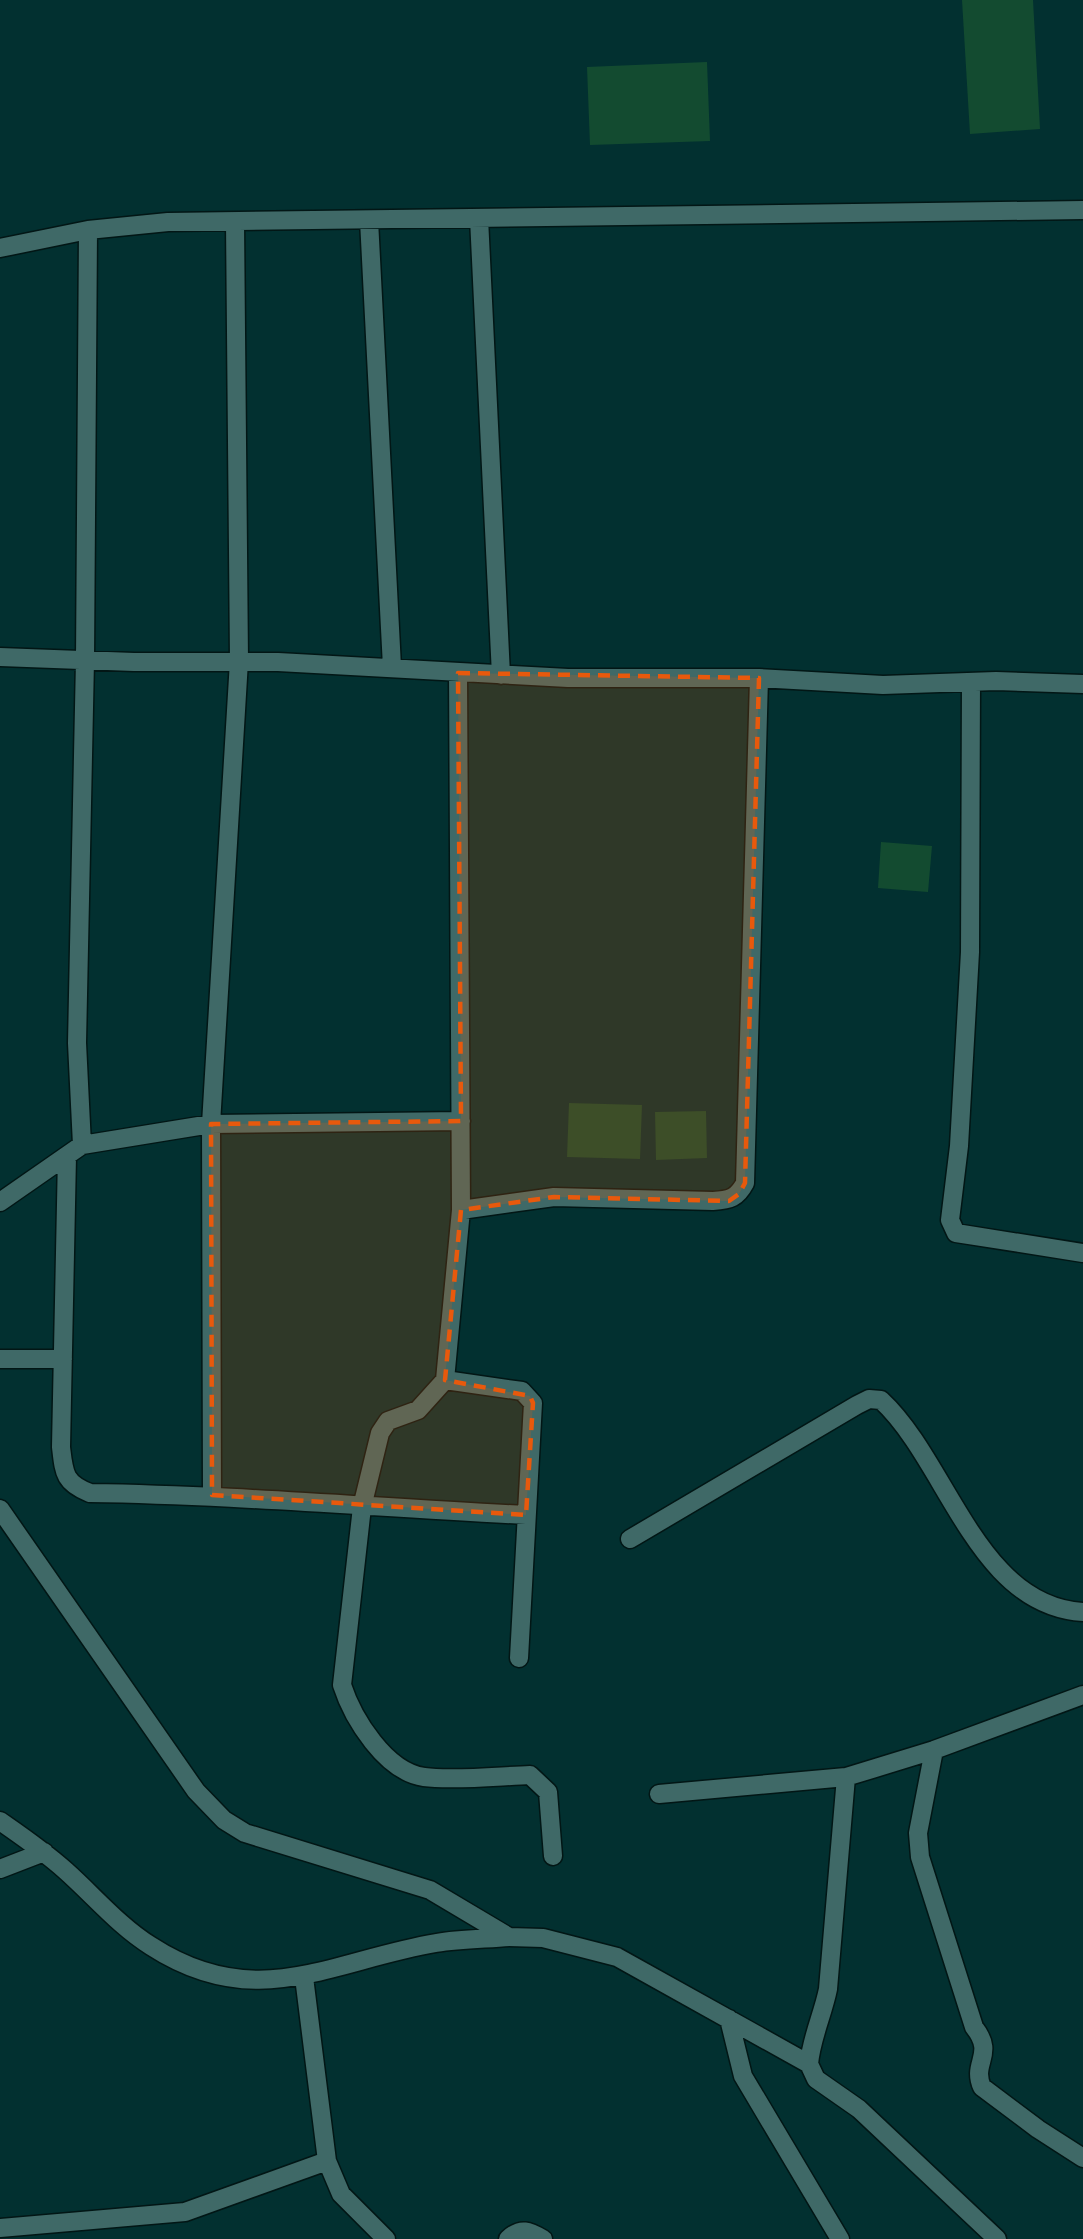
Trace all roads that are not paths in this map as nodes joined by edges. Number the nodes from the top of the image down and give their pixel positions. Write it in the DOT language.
graph roads {
  1 [pos="1083,210"];
  2 [pos="479,218"];
  3 [pos="369,220"];
  4 [pos="235,222"];
  5 [pos="88,230"];
  6 [pos="0,248"];
  7 [pos="0,657"];
  8 [pos="85,660"];
  9 [pos="239,661"];
  10 [pos="392,667"];
  11 [pos="458,673"];
  12 [pos="501,675"];
  13 [pos="759,678"];
  14 [pos="971,682"];
  15 [pos="1083,684"];
  16 [pos="461,1121"];
  17 [pos="212,1124"];
  18 [pos="82,1145"];
  19 [pos="67,1156"];
  20 [pos="0,1202"];
  21 [pos="461,1210"];
  22 [pos="1083,1253"];
  23 [pos="0,1359"];
  24 [pos="63,1359"];
  25 [pos="445,1380"];
  26 [pos="212,1495"];
  27 [pos="362,1507"];
  28 [pos="0,1509"];
  29 [pos="526,1515"];
  30 [pos="630,1539"];
  31 [pos="1083,1612"];
  32 [pos="519,1658"];
  33 [pos="1083,1695"];
  34 [pos="934,1750"];
  35 [pos="846,1777"];
  36 [pos="659,1794"];
  37 [pos="0,1821"];
  38 [pos="44,1852"];
  39 [pos="553,1856"];
  40 [pos="0,1869"];
  41 [pos="509,1937"];
  42 [pos="304,1977"];
  43 [pos="729,2019"];
  44 [pos="809,2064"];
  45 [pos="1083,2158"];
  46 [pos="327,2161"];
  47 [pos="0,2228"];
  48 [pos="386,2239"];
  49 [pos="508,2239"];
  50 [pos="543,2239"];
  51 [pos="840,2239"];
  52 [pos="997,2239"];
  1 -- 2 [label="street"];
  2 -- 3 [label="street"];
  2 -- 12 [label="street"];
  3 -- 4 [label="street"];
  3 -- 10 [label="street"];
  4 -- 5 [label="street"];
  4 -- 9 [label="street"];
  5 -- 6 [label="street"];
  5 -- 8 [label="street"];
  7 -- 8 [label="street"];
  8 -- 9 [label="street"];
  8 -- 18 [label="street"];
  9 -- 10 [label="street"];
  9 -- 17 [label="street"];
  10 -- 11 [label="street"];
  11 -- 12 [label="street"];
  11 -- 16 [label="street"];
  12 -- 13 [label="street"];
  13 -- 14 [label="street"];
  13 -- 21 [label="street"];
  14 -- 15 [label="street"];
  14 -- 22 [label="street"];
  16 -- 17 [label="street"];
  16 -- 21 [label="street"];
  17 -- 18 [label="street"];
  17 -- 26 [label="street"];
  18 -- 19 [label="street"];
  19 -- 20 [label="street"];
  19 -- 24 [label="street"];
  21 -- 25 [label="street"];
  23 -- 24 [label="street"];
  24 -- 26 [label="street"];
  25 -- 27 [label="street"];
  25 -- 29 [label="street"];
  26 -- 27 [label="street"];
  27 -- 29 [label="street"];
  27 -- 39 [label="street"];
  28 -- 41 [label="street"];
  29 -- 32 [label="street"];
  30 -- 31 [label="street"];
  33 -- 34 [label="street"];
  34 -- 35 [label="street"];
  34 -- 45 [label="street"];
  35 -- 36 [label="street"];
  35 -- 44 [label="street"];
  37 -- 38 [label="street"];
  38 -- 40 [label="street"];
  38 -- 42 [label="street"];
  41 -- 42 [label="street"];
  41 -- 43 [label="street"];
  42 -- 46 [label="street"];
  43 -- 44 [label="street"];
  43 -- 51 [label="street"];
  44 -- 52 [label="street"];
  46 -- 47 [label="street"];
  46 -- 48 [label="street"];
  49 -- 50 [label="street"];
}
